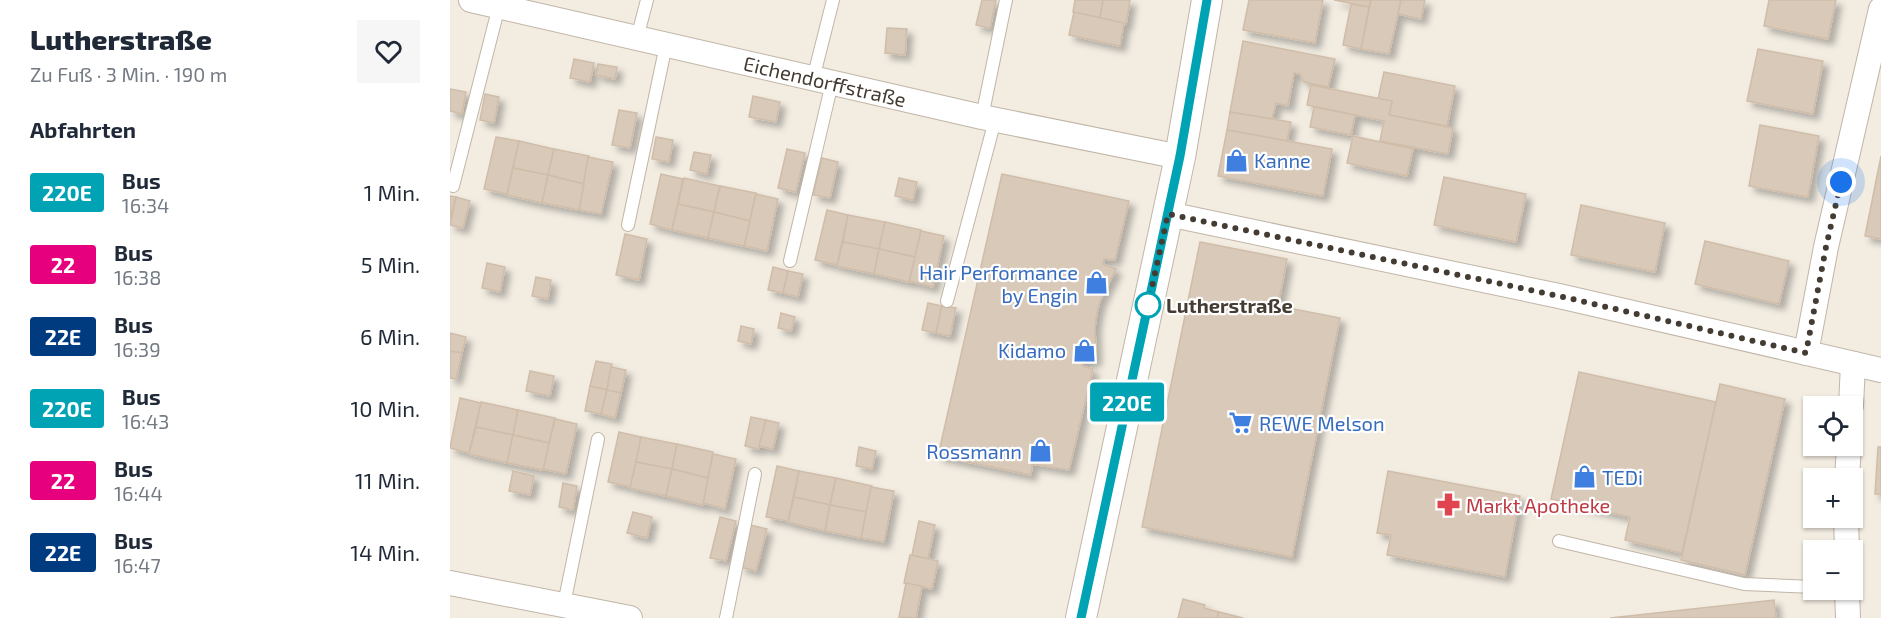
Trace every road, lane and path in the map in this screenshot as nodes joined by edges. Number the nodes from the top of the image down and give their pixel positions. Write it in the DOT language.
graph roads {
  1 [pos="647,0"];
  2 [pos="833,0"];
  3 [pos="1006,0"];
  4 [pos="1207,0"];
  5 [pos="482,2"];
  6 [pos="1881,9"];
  7 [pos="637,38"];
  8 [pos="666,45"];
  9 [pos="822,81"];
  10 [pos="988,119"];
  11 [pos="1180,156"];
  12 [pos="453,186"];
  13 [pos="1168,214"];
  14 [pos="628,225"];
  15 [pos="790,261"];
  16 [pos="947,301"];
  17 [pos="1806,353"];
  18 [pos="1853,364"];
  19 [pos="1881,370"];
  20 [pos="1851,396"];
  21 [pos="598,439"];
  22 [pos="755,474"];
  23 [pos="1559,541"];
  24 [pos="450,583"];
  25 [pos="1803,587"];
  26 [pos="1848,600"];
  27 [pos="564,604"];
  28 [pos="630,618"];
  29 [pos="726,618"];
  30 [pos="1081,618"];
  31 [pos="1848,618"];
  1 -- 7 [label="lane"];
  2 -- 9 [label="lane"];
  3 -- 10 [label="lane"];
  4 -- 11 [label="street"];
  5 -- 7 [label="street, Eichendorffstraße"];
  5 -- 12 [label="lane"];
  6 -- 17 [label="street"];
  7 -- 8 [label="street, Eichendorffstraße"];
  8 -- 9 [label="street, Eichendorffstraße"];
  8 -- 14 [label="lane"];
  9 -- 10 [label="street, Eichendorffstraße"];
  9 -- 15 [label="lane"];
  10 -- 11 [label="street, Eichendorffstraße"];
  10 -- 16 [label="lane"];
  11 -- 13 [label="street"];
  13 -- 17 [label="street"];
  13 -- 30 [label="street"];
  17 -- 18 [label="street"];
  18 -- 19 [label="street"];
  18 -- 20 [label="street"];
  21 -- 27 [label="lane"];
  22 -- 29 [label="lane"];
  23 -- 25 [label="lane"];
  24 -- 27 [label="street"];
  26 -- 31 [label="street"];
  27 -- 28 [label="street"];
}
